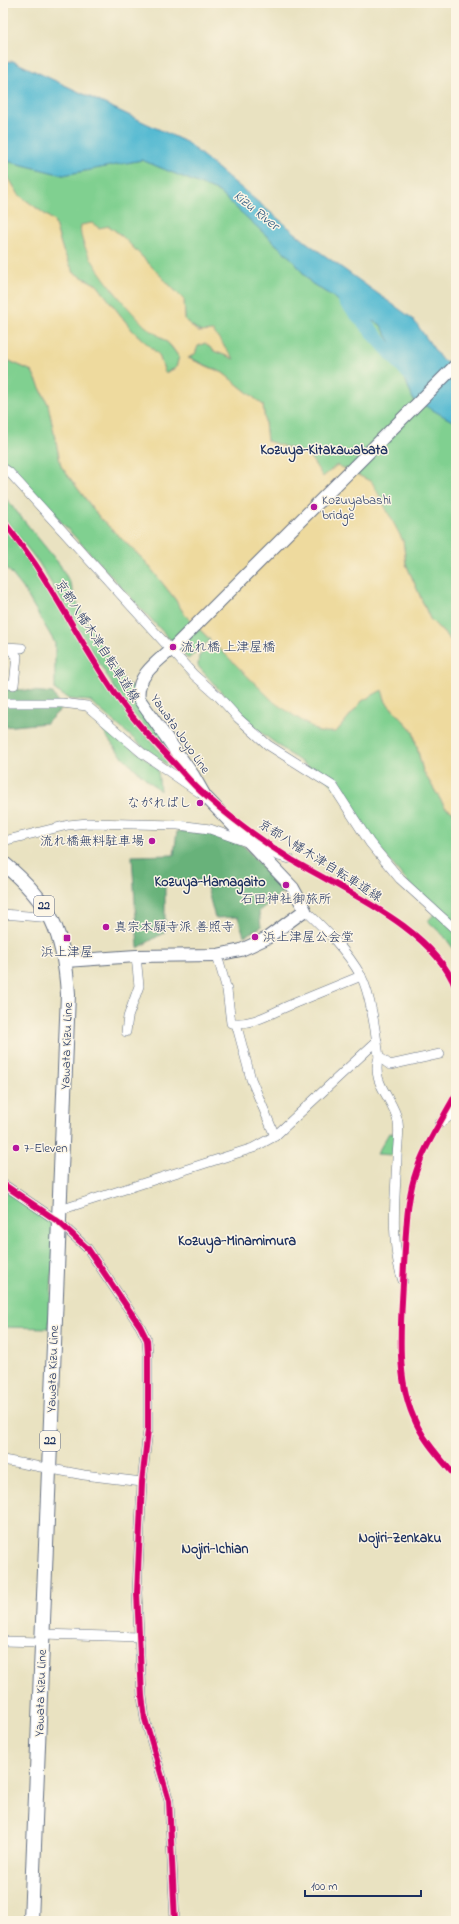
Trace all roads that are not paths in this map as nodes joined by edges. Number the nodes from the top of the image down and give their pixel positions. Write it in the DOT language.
graph roads {
  1 [pos="456,365"];
  2 [pos="3,468"];
  3 [pos="5,647"];
  4 [pos="22,648"];
  5 [pos="173,648"];
  6 [pos="3,683"];
  7 [pos="3,704"];
  8 [pos="205,796"];
  9 [pos="3,841"];
  10 [pos="247,841"];
  11 [pos="290,859"];
  12 [pos="3,863"];
  13 [pos="305,910"];
  14 [pos="3,914"];
  15 [pos="52,918"];
  16 [pos="456,930"];
  17 [pos="217,955"];
  18 [pos="136,956"];
  19 [pos="66,961"];
  20 [pos="361,976"];
  21 [pos="236,1023"];
  22 [pos="126,1032"];
  23 [pos="377,1041"];
  24 [pos="440,1054"];
  25 [pos="379,1057"];
  26 [pos="456,1108"];
  27 [pos="439,1124"];
  28 [pos="275,1136"];
  29 [pos="3,1184"];
  30 [pos="60,1216"];
  31 [pos="404,1281"];
  32 [pos="3,1460"];
  33 [pos="49,1469"];
  34 [pos="142,1482"];
  35 [pos="140,1637"];
  36 [pos="43,1638"];
  37 [pos="3,1641"];
  38 [pos="31,1921"];
  39 [pos="175,1921"];
  1 -- 5 [label="main road, Yawata Joyo Line"];
  2 -- 5 [label="street"];
  3 -- 4 [label="street"];
  3 -- 6 [label="street"];
  5 -- 8 [label="main road, Yawata Joyo Line"];
  5 -- 16 [label="street"];
  7 -- 8 [label="street"];
  8 -- 10 [label="main road, Yawata Joyo Line"];
  9 -- 10 [label="street"];
  10 -- 11 [label="street"];
  10 -- 13 [label="main road, Yawata Joyo Line"];
  12 -- 15 [label="main road, Yawata Kizu Line / 22"];
  13 -- 17 [label="main road"];
  13 -- 20 [label="street"];
  14 -- 15 [label="street"];
  15 -- 19 [label="main road, Yawata Kizu Line / 22"];
  17 -- 18 [label="main road"];
  17 -- 21 [label="street"];
  18 -- 19 [label="main road"];
  18 -- 22 [label="street"];
  19 -- 30 [label="main road, Yawata Kizu Line / 22"];
  20 -- 21 [label="street"];
  20 -- 23 [label="street"];
  21 -- 28 [label="street"];
  23 -- 25 [label="street"];
  23 -- 28 [label="street"];
  24 -- 25 [label="street"];
  25 -- 31 [label="street"];
  26 -- 27 [label="street"];
  28 -- 30 [label="street"];
  29 -- 30 [label="street"];
  30 -- 33 [label="main road, Yawata Kizu Line / 22"];
  30 -- 34 [label="street"];
  32 -- 33 [label="street"];
  33 -- 34 [label="street"];
  33 -- 36 [label="main road, Yawata Kizu Line / 22"];
  34 -- 35 [label="street"];
  35 -- 36 [label="street"];
  35 -- 39 [label="street"];
  36 -- 37 [label="street"];
  36 -- 38 [label="main road, Yawata Kizu Line / 22"];
}
